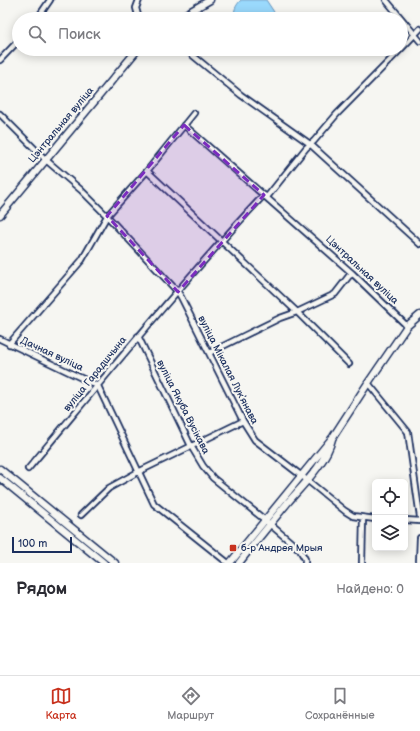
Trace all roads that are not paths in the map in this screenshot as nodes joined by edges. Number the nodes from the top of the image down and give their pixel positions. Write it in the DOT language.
graph roads {
  1 [pos="50,0"];
  2 [pos="139,0"];
  3 [pos="210,0"];
  4 [pos="386,0"];
  5 [pos="42,12"];
  6 [pos="137,12"];
  7 [pos="189,12"];
  8 [pos="396,12"];
  9 [pos="408,28"];
  10 [pos="420,29"];
  11 [pos="414,35"];
  12 [pos="408,41"];
  13 [pos="420,41"];
  14 [pos="12,47"];
  15 [pos="132,56"];
  16 [pos="194,56"];
  17 [pos="394,56"];
  18 [pos="0,60"];
  19 [pos="194,113"];
  20 [pos="0,114"];
  21 [pos="184,125"];
  22 [pos="310,144"];
  23 [pos="46,160"];
  24 [pos="147,170"];
  25 [pos="265,196"];
  26 [pos="0,215"];
  27 [pos="107,216"];
  28 [pos="222,241"];
  29 [pos="420,244"];
  30 [pos="353,274"];
  31 [pos="178,292"];
  32 [pos="297,312"];
  33 [pos="420,315"];
  34 [pos="407,326"];
  35 [pos="138,336"];
  36 [pos="1,341"];
  37 [pos="9,344"];
  38 [pos="209,353"];
  39 [pos="349,364"];
  40 [pos="368,383"];
  41 [pos="98,386"];
  42 [pos="243,421"];
  43 [pos="191,446"];
  44 [pos="0,469"];
  45 [pos="28,469"];
  46 [pos="138,472"];
  47 [pos="0,478"];
  48 [pos="304,478"];
  49 [pos="81,515"];
  50 [pos="420,517"];
  51 [pos="363,518"];
  52 [pos="372,519"];
  53 [pos="408,520"];
  54 [pos="420,520"];
  55 [pos="268,522"];
  56 [pos="420,538"];
  57 [pos="104,563"];
  58 [pos="115,563"];
  59 [pos="229,563"];
  60 [pos="238,563"];
  61 [pos="305,563"];
  62 [pos="362,563"];
  63 [pos="419,563"];
  1 -- 5 [label="street"];
  2 -- 6 [label="street"];
  3 -- 7 [label="main road"];
  4 -- 8 [label="street"];
  9 -- 11 [label="street"];
  10 -- 11 [label="street"];
  11 -- 12 [label="street"];
  11 -- 13 [label="street"];
  14 -- 18 [label="street"];
  15 -- 23 [label="main road, Цэнтральная вуліца"];
  16 -- 22 [label="street"];
  17 -- 22 [label="street"];
  19 -- 21 [label="street"];
  20 -- 23 [label="street, вуліца Мікалая Лукʼянава"];
  21 -- 24 [label="street"];
  21 -- 25 [label="street, Цэнтральная вуліца"];
  22 -- 25 [label="street"];
  22 -- 29 [label="street"];
  23 -- 26 [label="main road, Цэнтральная вуліца"];
  23 -- 27 [label="street, вуліца Мікалая Лукʼянава"];
  24 -- 27 [label="street"];
  24 -- 28 [label="street"];
  25 -- 28 [label="street"];
  25 -- 30 [label="street, Цэнтральная вуліца"];
  27 -- 31 [label="street, вуліца Мікалая Лукʼянава"];
  27 -- 37 [label="street"];
  28 -- 31 [label="street"];
  28 -- 32 [label="street"];
  30 -- 32 [label="street"];
  30 -- 34 [label="street, Цэнтральная вуліца"];
  31 -- 35 [label="street, вуліца Гарадшчына"];
  31 -- 38 [label="street, вуліца Мікалая Лукʼянава"];
  32 -- 38 [label="street"];
  32 -- 39 [label="street"];
  33 -- 34 [label="main road"];
  34 -- 40 [label="main road"];
  35 -- 41 [label="street, вуліца Гарадшчына"];
  35 -- 43 [label="street, вуліца Якуба Вусікава"];
  36 -- 37 [label="street, Дачная вуліца"];
  37 -- 41 [label="street, Дачная вуліца"];
  38 -- 42 [label="street, вуліца Мікалая Лукʼянава"];
  40 -- 48 [label="main road"];
  40 -- 50 [label="street"];
  41 -- 45 [label="street, вуліца Гарадшчына"];
  41 -- 46 [label="street"];
  42 -- 43 [label="street"];
  42 -- 48 [label="street, вуліца Мікалая Лукʼянава"];
  43 -- 46 [label="street"];
  43 -- 55 [label="street, вуліца Якуба Вусікава"];
  44 -- 58 [label="main road"];
  46 -- 49 [label="street"];
  46 -- 59 [label="street"];
  47 -- 57 [label="main road"];
  48 -- 51 [label="street, вуліца Мікалая Лукʼянава"];
  48 -- 55 [label="main road"];
  51 -- 52 [label="street, вуліца Мікалая Лукʼянава"];
  51 -- 62 [label="street"];
  53 -- 54 [label="street"];
  55 -- 59 [label="main road"];
  55 -- 60 [label="main road"];
  55 -- 61 [label="street, вуліца Якуба Вусікава"];
  56 -- 63 [label="street"];
}
